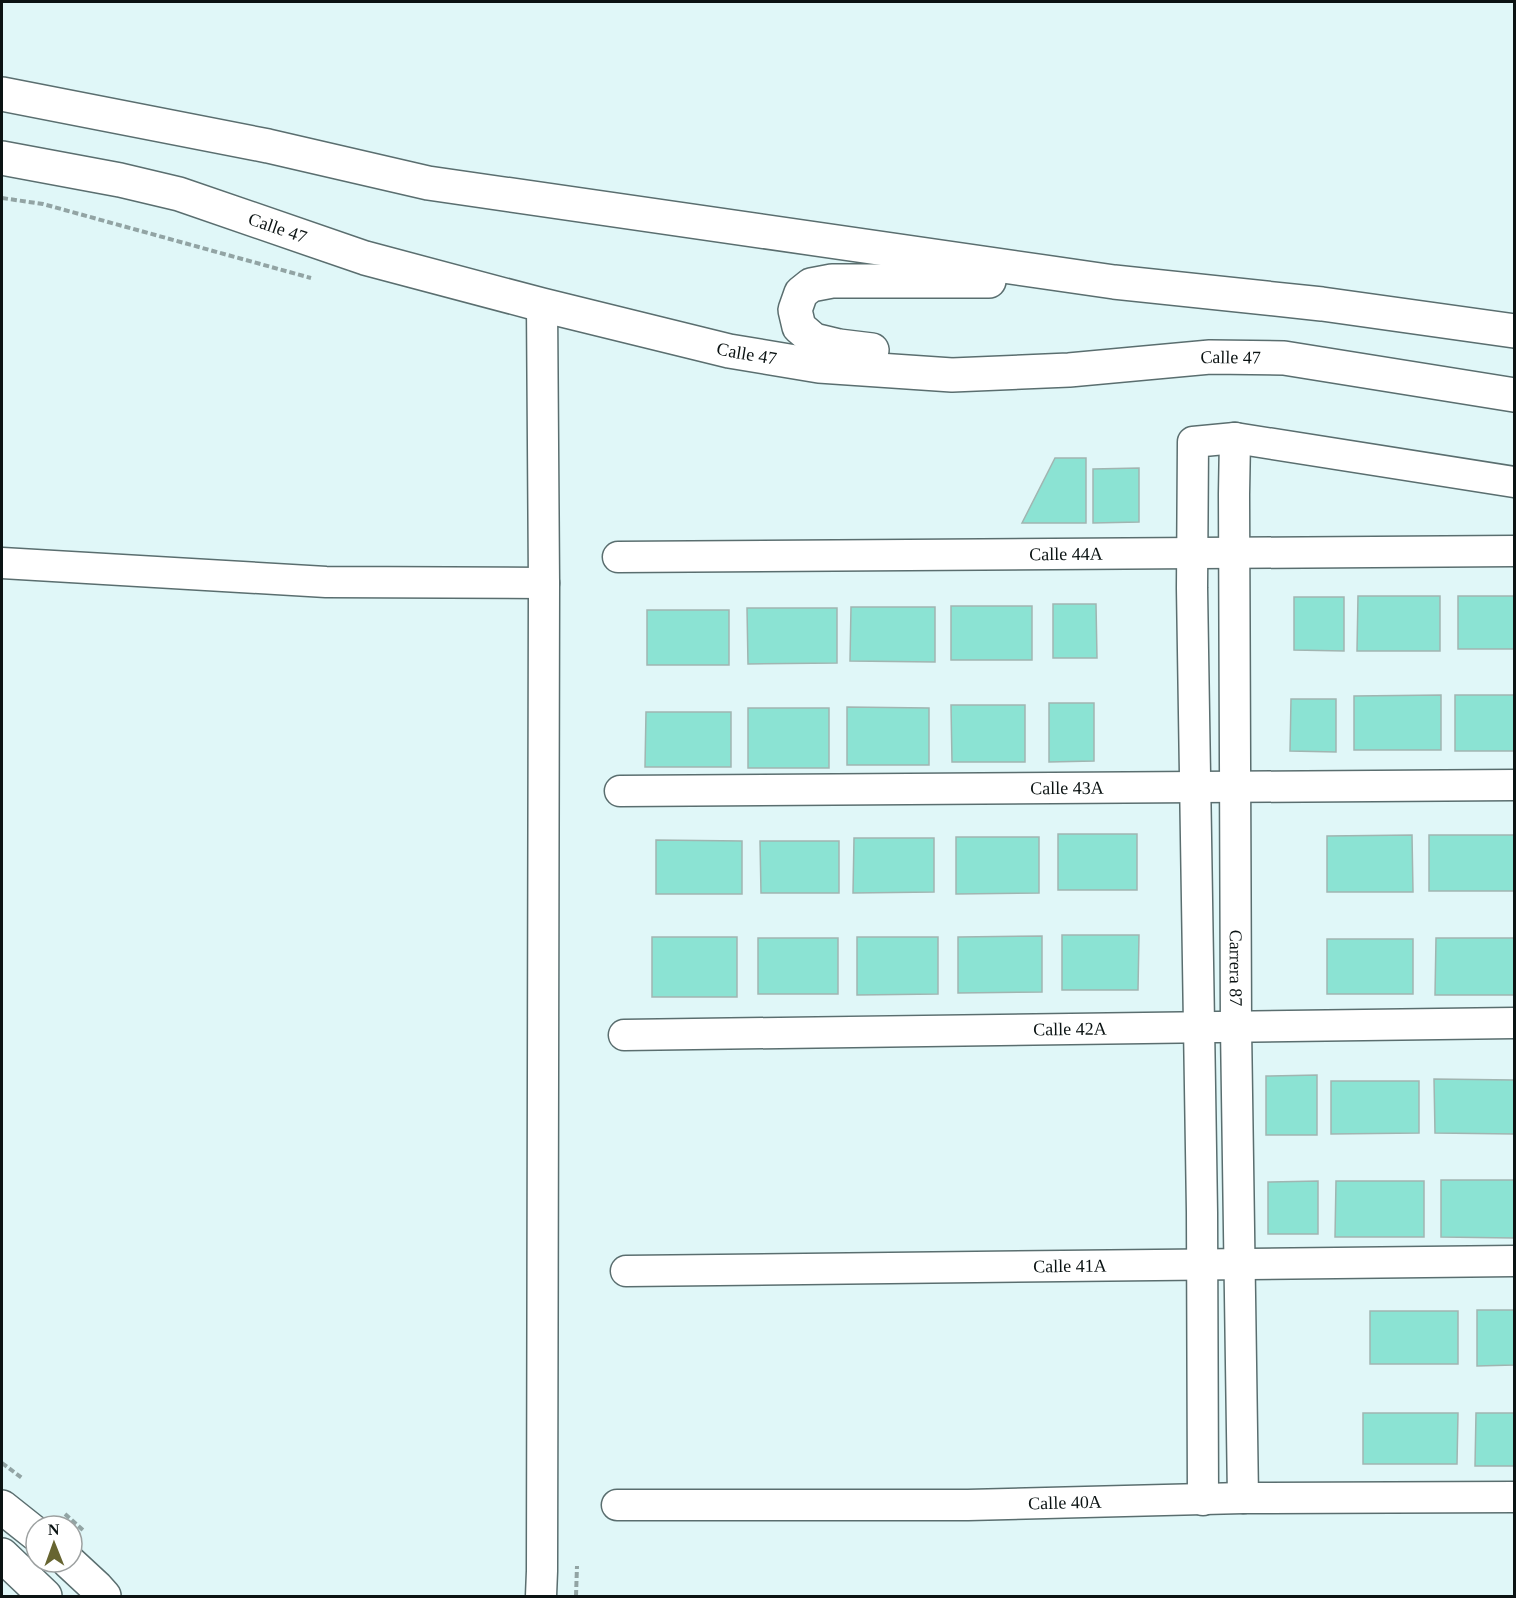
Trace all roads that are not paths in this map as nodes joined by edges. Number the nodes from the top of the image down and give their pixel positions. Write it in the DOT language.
graph roads {
  1 [pos="2,94"];
  2 [pos="2,158"];
  3 [pos="1113,282"];
  4 [pos="542,305"];
  5 [pos="1515,331"];
  6 [pos="1069,370"];
  7 [pos="1515,395"];
  8 [pos="1235,438"];
  9 [pos="1515,482"];
  10 [pos="1515,551"];
  11 [pos="1192,553"];
  12 [pos="1234,553"];
  13 [pos="618,557"];
  14 [pos="2,563"];
  15 [pos="544,583"];
  16 [pos="1515,785"];
  17 [pos="1235,787"];
  18 [pos="1195,788"];
  19 [pos="620,791"];
  20 [pos="1515,1023"];
  21 [pos="1199,1027"];
  22 [pos="1236,1027"];
  23 [pos="624,1035"];
  24 [pos="1515,1261"];
  25 [pos="1202,1263"];
  26 [pos="1240,1264"];
  27 [pos="626,1271"];
  28 [pos="1515,1497"];
  29 [pos="1243,1498"];
  30 [pos="1203,1500"];
  31 [pos="617,1505"];
  32 [pos="2,1507"];
  33 [pos="24,1524"];
  34 [pos="2,1555"];
  35 [pos="82,1574"];
  36 [pos="45,1596"];
  37 [pos="104,1596"];
  38 [pos="541,1596"];
  1 -- 3 [label="main road"];
  2 -- 4 [label="main road, Calle 47"];
  3 -- 5 [label="main road"];
  3 -- 6 [label="main road"];
  4 -- 6 [label="main road, Calle 47"];
  4 -- 15 [label="street"];
  6 -- 7 [label="main road, Calle 47"];
  8 -- 9 [label="street"];
  8 -- 11 [label="street, Carrera 87"];
  8 -- 12 [label="street, Carrera 87"];
  10 -- 12 [label="street, Calle 44A"];
  11 -- 12 [label="street, Calle 44A"];
  11 -- 13 [label="street, Calle 44A"];
  11 -- 18 [label="street, Carrera 87"];
  12 -- 17 [label="street, Carrera 87"];
  14 -- 15 [label="street"];
  15 -- 38 [label="street"];
  16 -- 17 [label="street, Calle 43A"];
  17 -- 18 [label="street, Calle 43A"];
  17 -- 22 [label="street, Carrera 87"];
  18 -- 19 [label="street, Calle 43A"];
  18 -- 21 [label="street, Carrera 87"];
  20 -- 22 [label="street, Calle 42A"];
  21 -- 22 [label="street, Calle 42A"];
  21 -- 23 [label="street, Calle 42A"];
  21 -- 25 [label="street, Carrera 87"];
  22 -- 26 [label="street, Carrera 87"];
  24 -- 26 [label="street, Calle 41A"];
  25 -- 26 [label="street, Calle 41A"];
  25 -- 27 [label="street, Calle 41A"];
  25 -- 30 [label="street, Carrera 87"];
  26 -- 29 [label="street, Carrera 87"];
  28 -- 29 [label="street, Calle 40A"];
  29 -- 30 [label="street, Calle 40A"];
  30 -- 31 [label="street, Calle 40A"];
  32 -- 33 [label="main road"];
  34 -- 36 [label="main road"];
  35 -- 37 [label="main road"];
}
